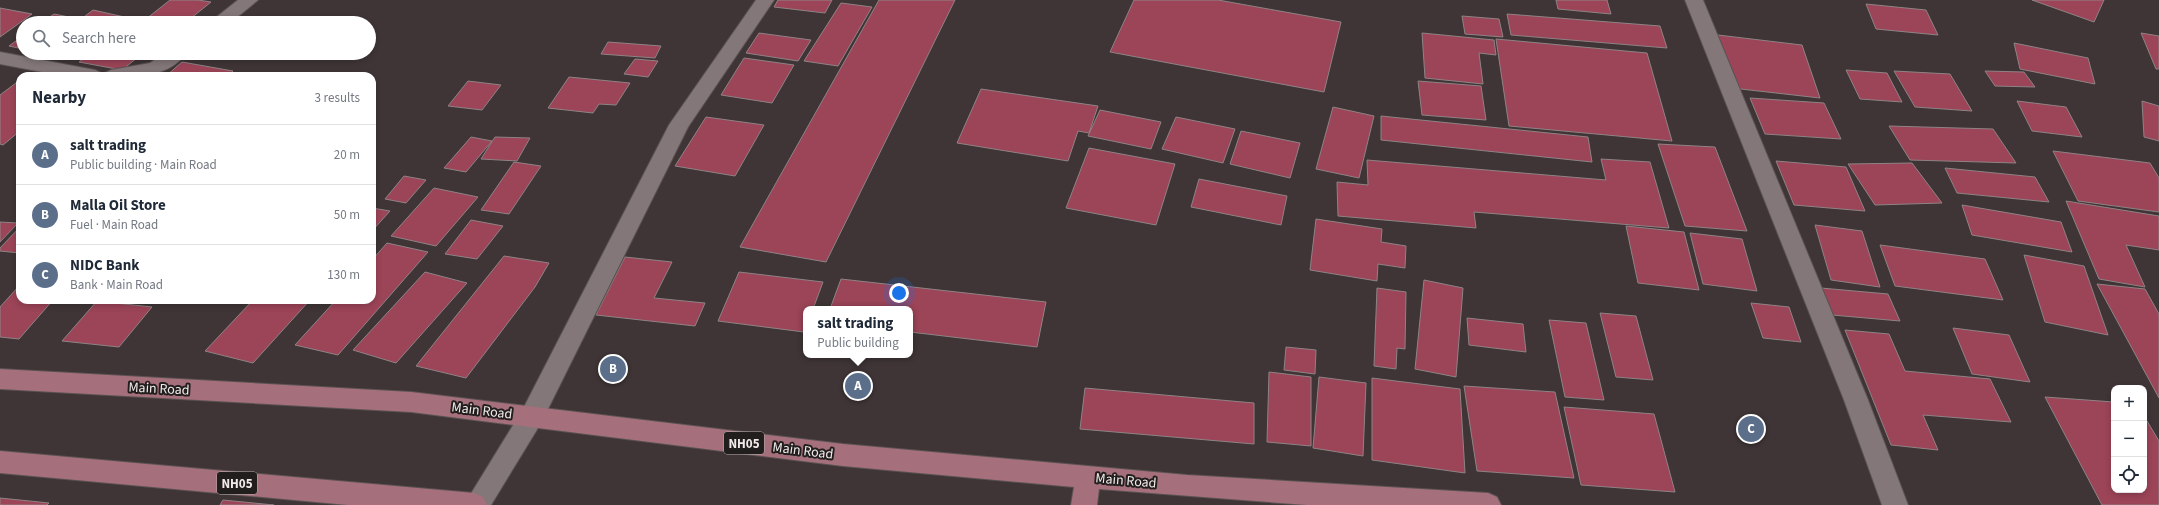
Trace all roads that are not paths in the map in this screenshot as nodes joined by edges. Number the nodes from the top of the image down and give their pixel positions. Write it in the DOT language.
graph roads {
  1 [pos="249,0"];
  2 [pos="765,0"];
  3 [pos="1694,0"];
  4 [pos="227,16"];
  5 [pos="0,58"];
  6 [pos="167,60"];
  7 [pos="74,72"];
  8 [pos="134,72"];
  9 [pos="0,379"];
  10 [pos="532,416"];
  11 [pos="0,462"];
  12 [pos="1088,477"];
  13 [pos="475,505"];
  14 [pos="1084,505"];
  15 [pos="1488,505"];
  16 [pos="1895,505"];
  1 -- 4 [label="street"];
  2 -- 10 [label="street"];
  3 -- 16 [label="street"];
  5 -- 7 [label="street"];
  6 -- 8 [label="street"];
  9 -- 10 [label="main road, Main Road / NH05"];
  10 -- 12 [label="main road, Main Road / NH05"];
  10 -- 13 [label="street"];
  11 -- 13 [label="main road, NH05"];
  12 -- 14 [label="main road"];
  12 -- 15 [label="main road, Main Road / NH05"];
}
